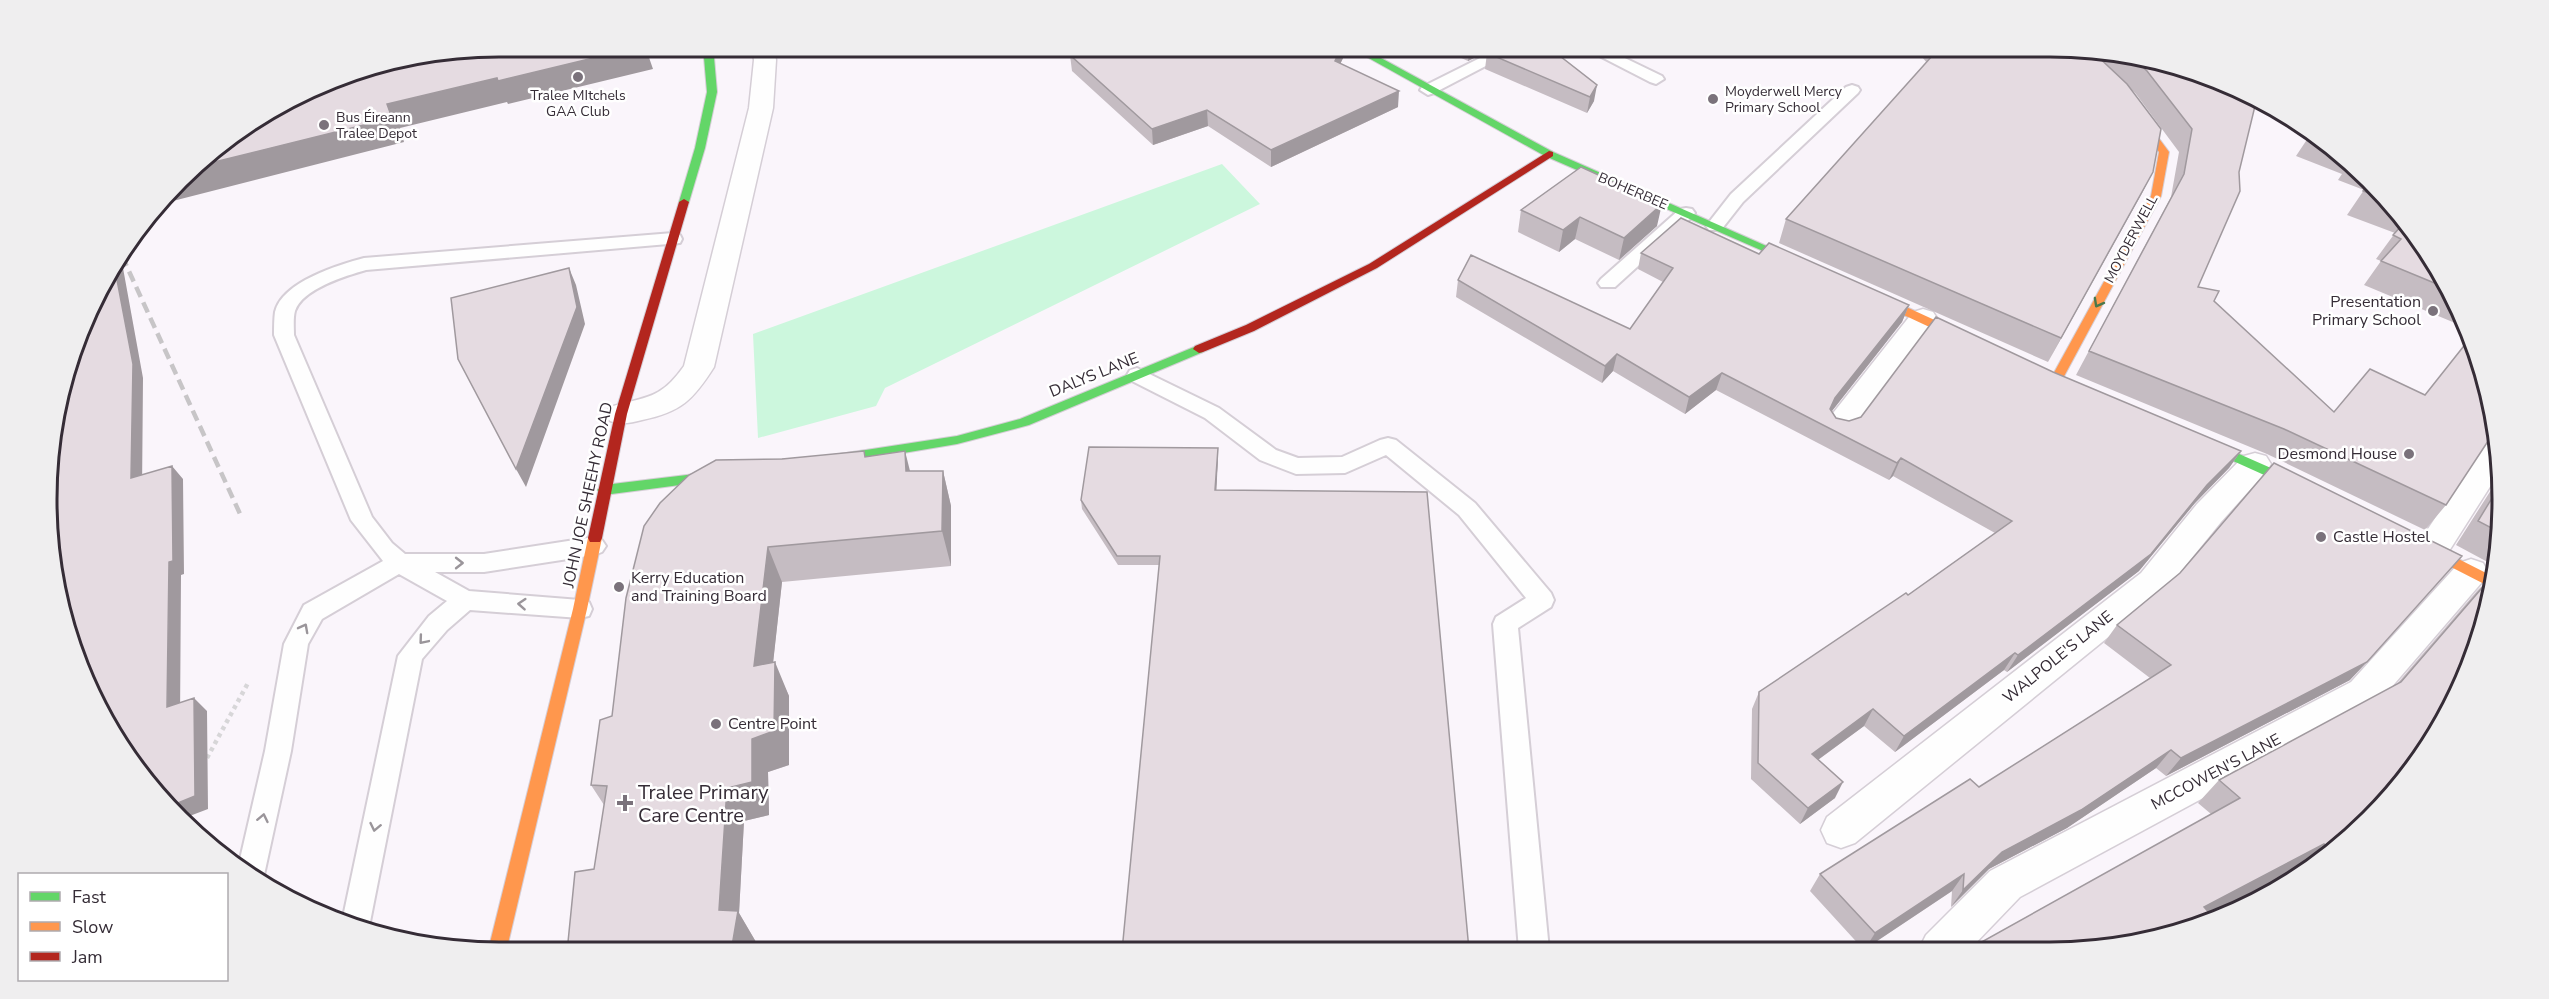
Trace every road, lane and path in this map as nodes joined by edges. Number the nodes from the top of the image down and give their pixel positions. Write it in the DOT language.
graph roads {
  1 [pos="709,57"];
  2 [pos="765,57"];
  3 [pos="1370,57"];
  4 [pos="1495,57"];
  5 [pos="1610,57"];
  6 [pos="2082,58"];
  7 [pos="1656,79"];
  8 [pos="1428,90"];
  9 [pos="1852,90"];
  10 [pos="1549,154"];
  11 [pos="1686,213"];
  12 [pos="1715,226"];
  13 [pos="674,239"];
  14 [pos="1818,272"];
  15 [pos="1608,283"];
  16 [pos="1850,286"];
  17 [pos="1923,318"];
  18 [pos="1984,348"];
  19 [pos="1137,375"];
  20 [pos="2056,380"];
  21 [pos="621,414"];
  22 [pos="1841,425"];
  23 [pos="2182,433"];
  24 [pos="2490,460"];
  25 [pos="2255,464"];
  26 [pos="805,465"];
  27 [pos="746,473"];
  28 [pos="604,490"];
  29 [pos="2317,494"];
  30 [pos="2400,535"];
  31 [pos="594,546"];
  32 [pos="2432,550"];
  33 [pos="400,563"];
  34 [pos="2482,577"];
  35 [pos="465,600"];
  36 [pos="580,609"];
  37 [pos="248,682"];
  38 [pos="207,758"];
  39 [pos="1841,830"];
  40 [pos="252,866"];
  41 [pos="357,919"];
  42 [pos="499,942"];
  43 [pos="1535,942"];
  44 [pos="1948,942"];
  1 -- 13 [label="main road, JOHN JOE SHEEHY ROAD"];
  2 -- 21 [label="street"];
  3 -- 8 [label="main road, BOHERBEE"];
  4 -- 8 [label="lane"];
  5 -- 7 [label="lane"];
  6 -- 20 [label="main road, MOYDERWELL, one-way"];
  8 -- 10 [label="main road, BOHERBEE"];
  9 -- 12 [label="lane"];
  10 -- 11 [label="main road, BOHERBEE"];
  10 -- 19 [label="main road, DALYS LANE"];
  11 -- 12 [label="main road, BOHERBEE"];
  11 -- 15 [label="lane"];
  12 -- 14 [label="main road, BOHERBEE"];
  13 -- 21 [label="main road, JOHN JOE SHEEHY ROAD"];
  13 -- 33 [label="lane"];
  16 -- 17 [label="main road"];
  17 -- 18 [label="main road"];
  17 -- 22 [label="street"];
  19 -- 26 [label="main road, DALYS LANE"];
  19 -- 43 [label="lane"];
  21 -- 28 [label="main road, JOHN JOE SHEEHY ROAD"];
  23 -- 25 [label="main road"];
  24 -- 32 [label="street"];
  25 -- 29 [label="main road"];
  25 -- 39 [label="street, WALPOLE'S LANE"];
  27 -- 28 [label="main road"];
  28 -- 31 [label="main road, JOHN JOE SHEEHY ROAD"];
  30 -- 32 [label="main road"];
  33 -- 31 [label="lane, one-way"];
  31 -- 36 [label="main road, JOHN JOE SHEEHY ROAD"];
  32 -- 34 [label="main road"];
  33 -- 35 [label="lane"];
  40 -- 33 [label="lane, one-way"];
  34 -- 44 [label="street, MCCOWEN'S LANE"];
  36 -- 35 [label="lane, one-way"];
  35 -- 41 [label="lane, one-way"];
  36 -- 42 [label="main road, JOHN JOE SHEEHY ROAD"];
  37 -- 38 [label="path"];
}
